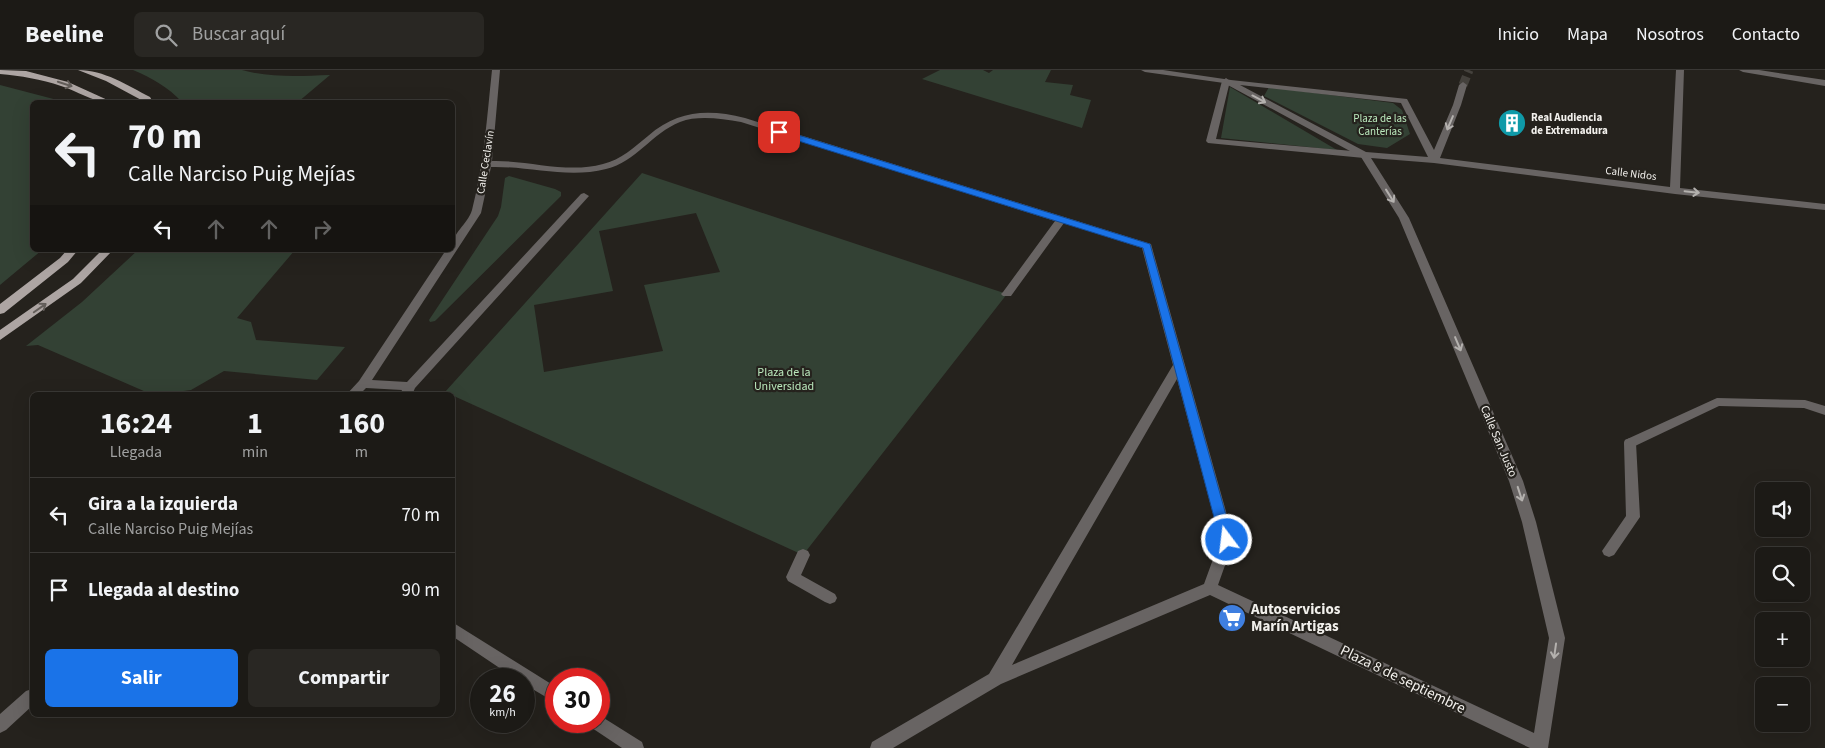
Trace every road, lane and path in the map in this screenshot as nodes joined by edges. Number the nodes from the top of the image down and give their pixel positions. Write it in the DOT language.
graph roads {
  1 [pos="82,70"];
  2 [pos="496,70"];
  3 [pos="1145,70"];
  4 [pos="1680,70"];
  5 [pos="1743,70"];
  6 [pos="0,71"];
  7 [pos="1226,81"];
  8 [pos="1825,83"];
  9 [pos="1464,85"];
  10 [pos="103,100"];
  11 [pos="148,100"];
  12 [pos="1364,155"];
  13 [pos="1434,160"];
  14 [pos="487,164"];
  15 [pos="1674,190"];
  16 [pos="584,196"];
  17 [pos="1825,207"];
  18 [pos="1061,220"];
  19 [pos="455,244"];
  20 [pos="71,252"];
  21 [pos="106,252"];
  22 [pos="450,252"];
  23 [pos="1007,294"];
  24 [pos="0,310"];
  25 [pos="0,336"];
  26 [pos="1180,366"];
  27 [pos="363,384"];
  28 [pos="408,391"];
  29 [pos="355,392"];
  30 [pos="1825,411"];
  31 [pos="1609,551"];
  32 [pos="803,556"];
  33 [pos="1210,588"];
  34 [pos="830,598"];
  35 [pos="455,630"];
  36 [pos="994,679"];
  37 [pos="545,689"];
  38 [pos="30,698"];
  39 [pos="0,725"];
  40 [pos="610,731"];
  41 [pos="1540,747"];
  42 [pos="636,748"];
  43 [pos="878,748"];
  1 -- 11 [label="main road"];
  2 -- 14 [label="street, Calle Ceclavín"];
  3 -- 7 [label="street"];
  4 -- 15 [label="street"];
  5 -- 8 [label="street"];
  6 -- 10 [label="main road, one-way"];
  7 -- 12 [label="street, one-way"];
  7 -- 12 [label="street"];
  7 -- 13 [label="street"];
  9 -- 13 [label="street, one-way"];
  12 -- 13 [label="street"];
  12 -- 41 [label="street, Calle San Justo, one-way"];
  13 -- 15 [label="street, Calle Nidos"];
  14 -- 18 [label="street"];
  14 -- 19 [label="street, Calle Ceclavín"];
  15 -- 17 [label="street, Calle Nidos, one-way"];
  16 -- 28 [label="street"];
  18 -- 23 [label="street"];
  18 -- 26 [label="street"];
  20 -- 24 [label="main road"];
  25 -- 21 [label="main road, one-way"];
  22 -- 27 [label="street, Calle Ceclavín"];
  26 -- 33 [label="street"];
  26 -- 36 [label="street"];
  27 -- 28 [label="street"];
  27 -- 29 [label="street, Calle Ceclavín"];
  30 -- 31 [label="street"];
  32 -- 34 [label="street"];
  33 -- 36 [label="street"];
  33 -- 41 [label="street, Plaza 8 de septiembre"];
  35 -- 37 [label="street"];
  36 -- 43 [label="street"];
  38 -- 39 [label="street"];
  40 -- 42 [label="street"];
}
